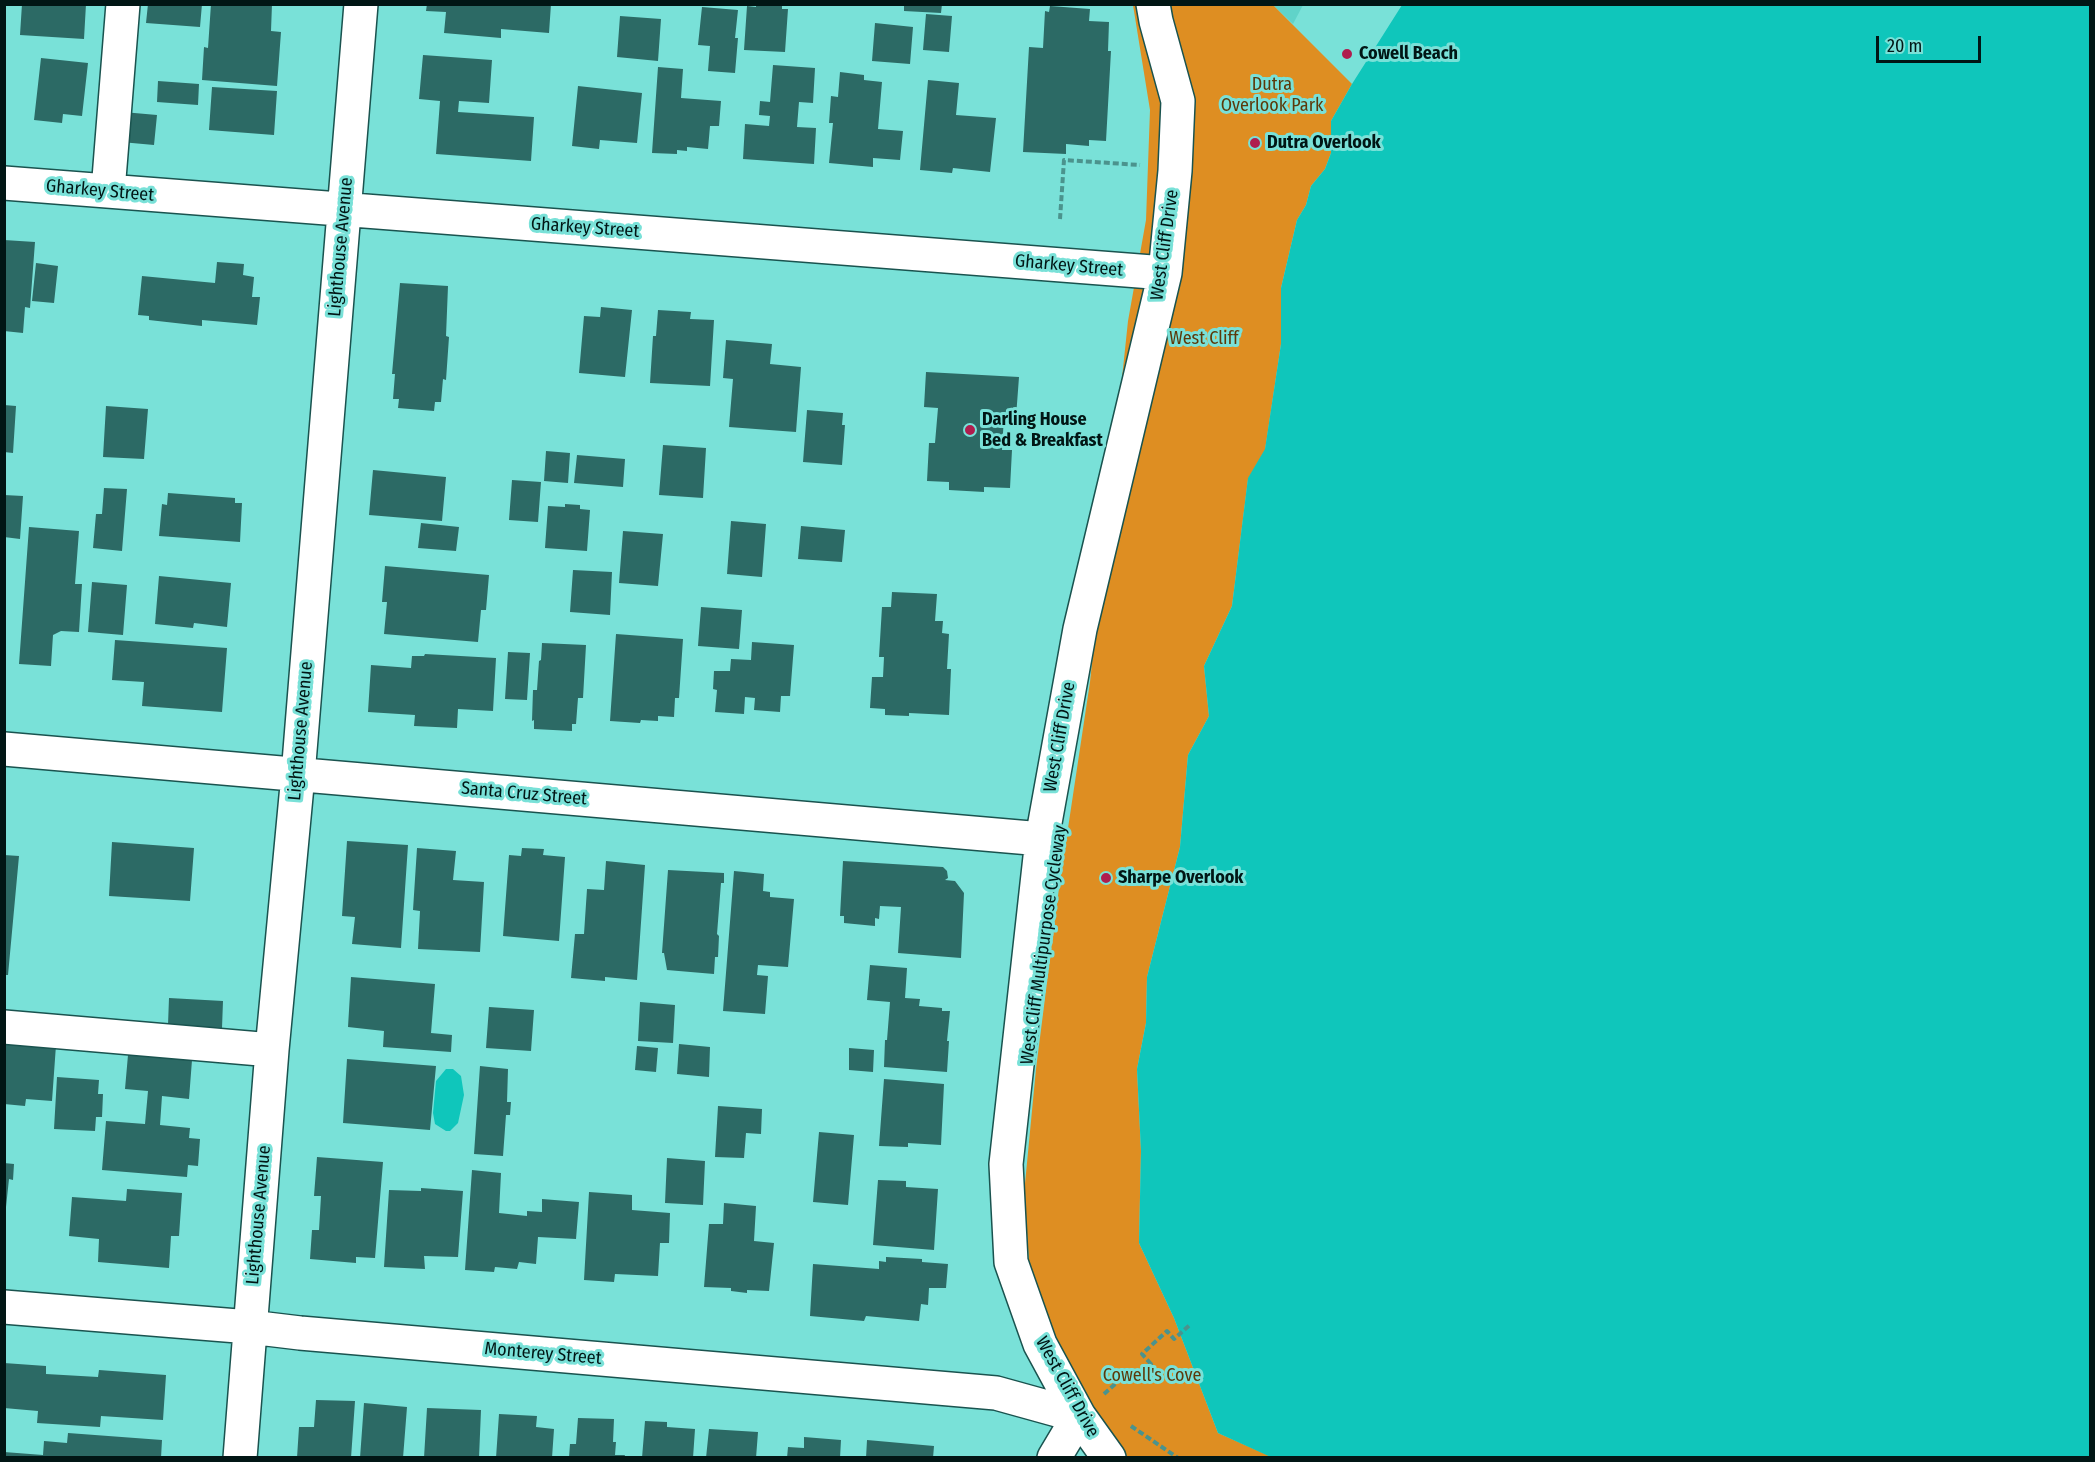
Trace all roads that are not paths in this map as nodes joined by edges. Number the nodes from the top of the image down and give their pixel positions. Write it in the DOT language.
graph roads {
  1 [pos="123,4"];
  2 [pos="361,4"];
  3 [pos="1153,4"];
  4 [pos="4,183"];
  5 [pos="108,191"];
  6 [pos="344,210"];
  7 [pos="1165,273"];
  8 [pos="4,749"];
  9 [pos="298,775"];
  10 [pos="1042,840"];
  11 [pos="4,1028"];
  12 [pos="272,1050"];
  13 [pos="4,1307"];
  14 [pos="250,1327"];
  15 [pos="1079,1416"];
  16 [pos="240,1458"];
  17 [pos="1054,1458"];
  18 [pos="1109,1458"];
  1 -- 5 [label="street"];
  2 -- 6 [label="street, Lighthouse Avenue"];
  3 -- 7 [label="street, West Cliff Drive"];
  4 -- 5 [label="street, Gharkey Street"];
  5 -- 6 [label="street, Gharkey Street"];
  6 -- 7 [label="street, Gharkey Street"];
  6 -- 9 [label="street, Lighthouse Avenue"];
  7 -- 10 [label="street, West Cliff Drive"];
  8 -- 9 [label="street, Santa Cruz Street"];
  9 -- 10 [label="street, Santa Cruz Street"];
  9 -- 12 [label="street, Lighthouse Avenue"];
  10 -- 15 [label="street, West Cliff Drive"];
  11 -- 12 [label="street"];
  12 -- 14 [label="street, Lighthouse Avenue"];
  13 -- 14 [label="street, Monterey Street"];
  14 -- 15 [label="street, Monterey Street"];
  14 -- 16 [label="street, Lighthouse Avenue"];
  15 -- 17 [label="street"];
  15 -- 18 [label="street, West Cliff Drive"];
}
